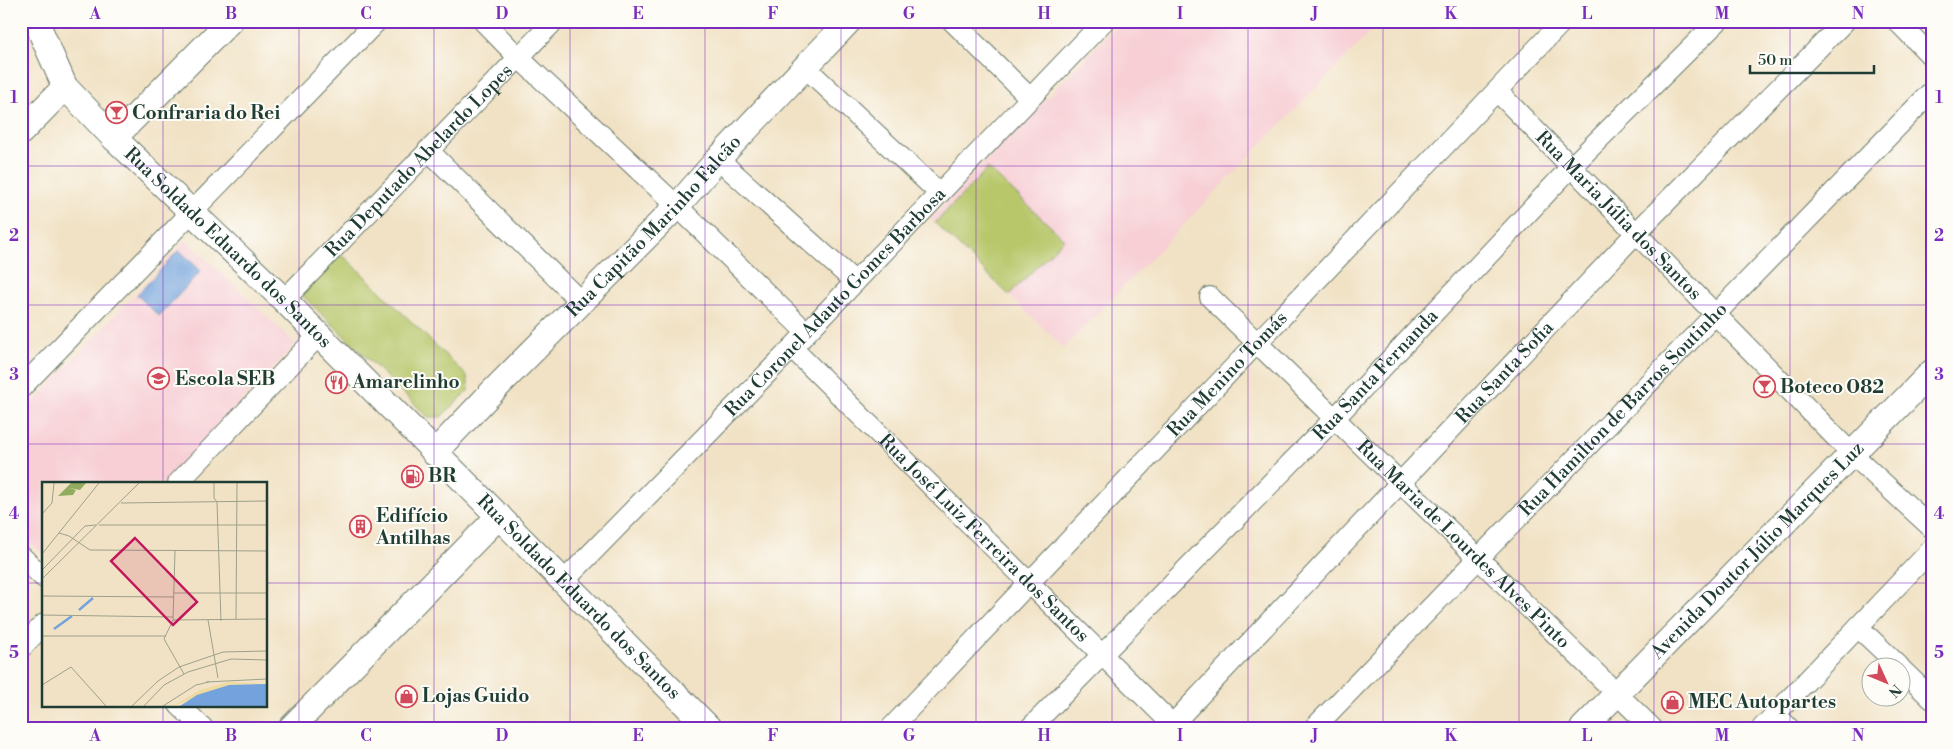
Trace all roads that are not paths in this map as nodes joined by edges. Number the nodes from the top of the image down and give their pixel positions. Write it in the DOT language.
graph roads {
  1 [pos="36,21"];
  2 [pos="230,21"];
  3 [pos="377,21"];
  4 [pos="483,21"];
  5 [pos="554,21"];
  6 [pos="849,21"];
  7 [pos="952,21"];
  8 [pos="1104,21"];
  9 [pos="1563,21"];
  10 [pos="1718,21"];
  11 [pos="1845,21"];
  12 [pos="1897,21"];
  13 [pos="1932,57"];
  14 [pos="518,58"];
  15 [pos="805,66"];
  16 [pos="65,87"];
  17 [pos="1932,90"];
  18 [pos="1497,91"];
  19 [pos="1030,98"];
  20 [pos="21,132"];
  21 [pos="114,138"];
  22 [pos="428,150"];
  23 [pos="718,159"];
  24 [pos="1571,167"];
  25 [pos="938,192"];
  26 [pos="677,206"];
  27 [pos="192,211"];
  28 [pos="1636,233"];
  29 [pos="855,282"];
  30 [pos="1210,297"];
  31 [pos="284,300"];
  32 [pos="581,302"];
  33 [pos="1715,314"];
  34 [pos="806,332"];
  35 [pos="319,335"];
  36 [pos="1257,343"];
  37 [pos="792,348"];
  38 [pos="1932,372"];
  39 [pos="21,388"];
  40 [pos="1335,418"];
  41 [pos="458,428"];
  42 [pos="434,453"];
  43 [pos="1852,454"];
  44 [pos="454,472"];
  45 [pos="179,482"];
  46 [pos="1399,482"];
  47 [pos="499,516"];
  48 [pos="1932,528"];
  49 [pos="476,540"];
  50 [pos="1932,550"];
  51 [pos="21,556"];
  52 [pos="1478,558"];
  53 [pos="42,576"];
  54 [pos="564,581"];
  55 [pos="1029,583"];
  56 [pos="42,626"];
  57 [pos="1858,627"];
  58 [pos="21,648"];
  59 [pos="1102,654"];
  60 [pos="1888,656"];
  61 [pos="1910,677"];
  62 [pos="1616,693"];
  63 [pos="1932,699"];
  64 [pos="180,706"];
  65 [pos="1776,723"];
  66 [pos="1173,727"];
  67 [pos="203,728"];
  68 [pos="291,728"];
  69 [pos="709,728"];
  70 [pos="892,728"];
  71 [pos="1030,728"];
  72 [pos="1314,728"];
  73 [pos="1583,728"];
  74 [pos="1652,728"];
  1 -- 16 [label="street"];
  2 -- 21 [label="street"];
  3 -- 27 [label="street"];
  4 -- 14 [label="street"];
  5 -- 14 [label="street, Rua Deputado Abelardo Lopes"];
  6 -- 15 [label="street, Rua Capitão Marinho Falcão"];
  7 -- 19 [label="street"];
  8 -- 19 [label="street, Rua Coronel Adauto Gomes Barbosa"];
  9 -- 18 [label="street, Rua Menino Tomás"];
  10 -- 24 [label="street, Rua Santa Fernanda"];
  11 -- 28 [label="street, Rua Santa Sofia"];
  12 -- 13 [label="street"];
  14 -- 22 [label="street, Rua Deputado Abelardo Lopes"];
  14 -- 26 [label="street"];
  15 -- 23 [label="street, Rua Capitão Marinho Falcão"];
  15 -- 25 [label="street"];
  16 -- 20 [label="street"];
  16 -- 21 [label="street, Rua Soldado Eduardo dos Santos"];
  17 -- 33 [label="street, Rua Hamilton de Barros Soutinho"];
  18 -- 24 [label="street, Rua Maria Júlia dos Santos"];
  18 -- 36 [label="street, Rua Menino Tomás"];
  19 -- 25 [label="street, Rua Coronel Adauto Gomes Barbosa"];
  21 -- 27 [label="street, Rua Soldado Eduardo dos Santos"];
  22 -- 31 [label="street, Rua Deputado Abelardo Lopes"];
  22 -- 32 [label="street"];
  23 -- 26 [label="street, Rua Capitão Marinho Falcão"];
  23 -- 29 [label="street"];
  24 -- 28 [label="street, Rua Maria Júlia dos Santos"];
  24 -- 40 [label="street, Rua Santa Fernanda"];
  25 -- 29 [label="street, Rua Coronel Adauto Gomes Barbosa"];
  26 -- 32 [label="street, Rua Capitão Marinho Falcão"];
  26 -- 34 [label="street"];
  27 -- 31 [label="street, Rua Soldado Eduardo dos Santos"];
  27 -- 39 [label="street"];
  28 -- 33 [label="street, Rua Maria Júlia dos Santos"];
  28 -- 46 [label="street, Rua Santa Sofia"];
  29 -- 34 [label="street, Rua Coronel Adauto Gomes Barbosa"];
  30 -- 36 [label="street, Rua Maria de Lourdes Alves Pinto"];
  31 -- 35 [label="street, Rua Soldado Eduardo dos Santos"];
  32 -- 41 [label="street, Rua Capitão Marinho Falcão"];
  33 -- 43 [label="street, Rua Maria Júlia dos Santos"];
  33 -- 52 [label="street, Rua Hamilton de Barros Soutinho"];
  34 -- 37 [label="street, Rua Coronel Adauto Gomes Barbosa"];
  35 -- 42 [label="street, Rua Soldado Eduardo dos Santos"];
  35 -- 45 [label="street"];
  36 -- 40 [label="street, Rua Maria de Lourdes Alves Pinto"];
  36 -- 55 [label="street, Rua Menino Tomás"];
  37 -- 54 [label="street, Rua Coronel Adauto Gomes Barbosa"];
  37 -- 55 [label="street, Rua José Luiz Ferreira dos Santos"];
  38 -- 43 [label="street, Avenida Doutor Júlio Marques Luz"];
  40 -- 46 [label="street, Rua Maria de Lourdes Alves Pinto"];
  40 -- 59 [label="street, Rua Santa Fernanda"];
  41 -- 42 [label="street, Rua Capitão Marinho Falcão"];
  41 -- 44 [label="street"];
  42 -- 44 [label="street, Rua Soldado Eduardo dos Santos"];
  42 -- 49 [label="street"];
  43 -- 48 [label="street, Rua Maria Júlia dos Santos"];
  43 -- 62 [label="street, Avenida Doutor Júlio Marques Luz"];
  44 -- 47 [label="street, Rua Soldado Eduardo dos Santos"];
  46 -- 52 [label="street, Rua Maria de Lourdes Alves Pinto"];
  46 -- 66 [label="street, Rua Santa Sofia"];
  47 -- 49 [label="street"];
  47 -- 54 [label="street, Rua Soldado Eduardo dos Santos"];
  49 -- 68 [label="street"];
  50 -- 57 [label="street"];
  51 -- 53 [label="street"];
  52 -- 62 [label="street, Rua Maria de Lourdes Alves Pinto"];
  52 -- 72 [label="street, Rua Hamilton de Barros Soutinho"];
  54 -- 69 [label="street, Rua Soldado Eduardo dos Santos"];
  55 -- 59 [label="street, Rua José Luiz Ferreira dos Santos"];
  55 -- 70 [label="street, Rua Menino Tomás"];
  56 -- 58 [label="street"];
  57 -- 60 [label="street"];
  57 -- 65 [label="street"];
  59 -- 66 [label="street, Rua José Luiz Ferreira dos Santos"];
  59 -- 71 [label="street, Rua Santa Fernanda"];
  61 -- 63 [label="street"];
  62 -- 73 [label="street, Avenida Doutor Júlio Marques Luz"];
  62 -- 74 [label="street, Rua Maria de Lourdes Alves Pinto"];
  64 -- 67 [label="street"];
}
